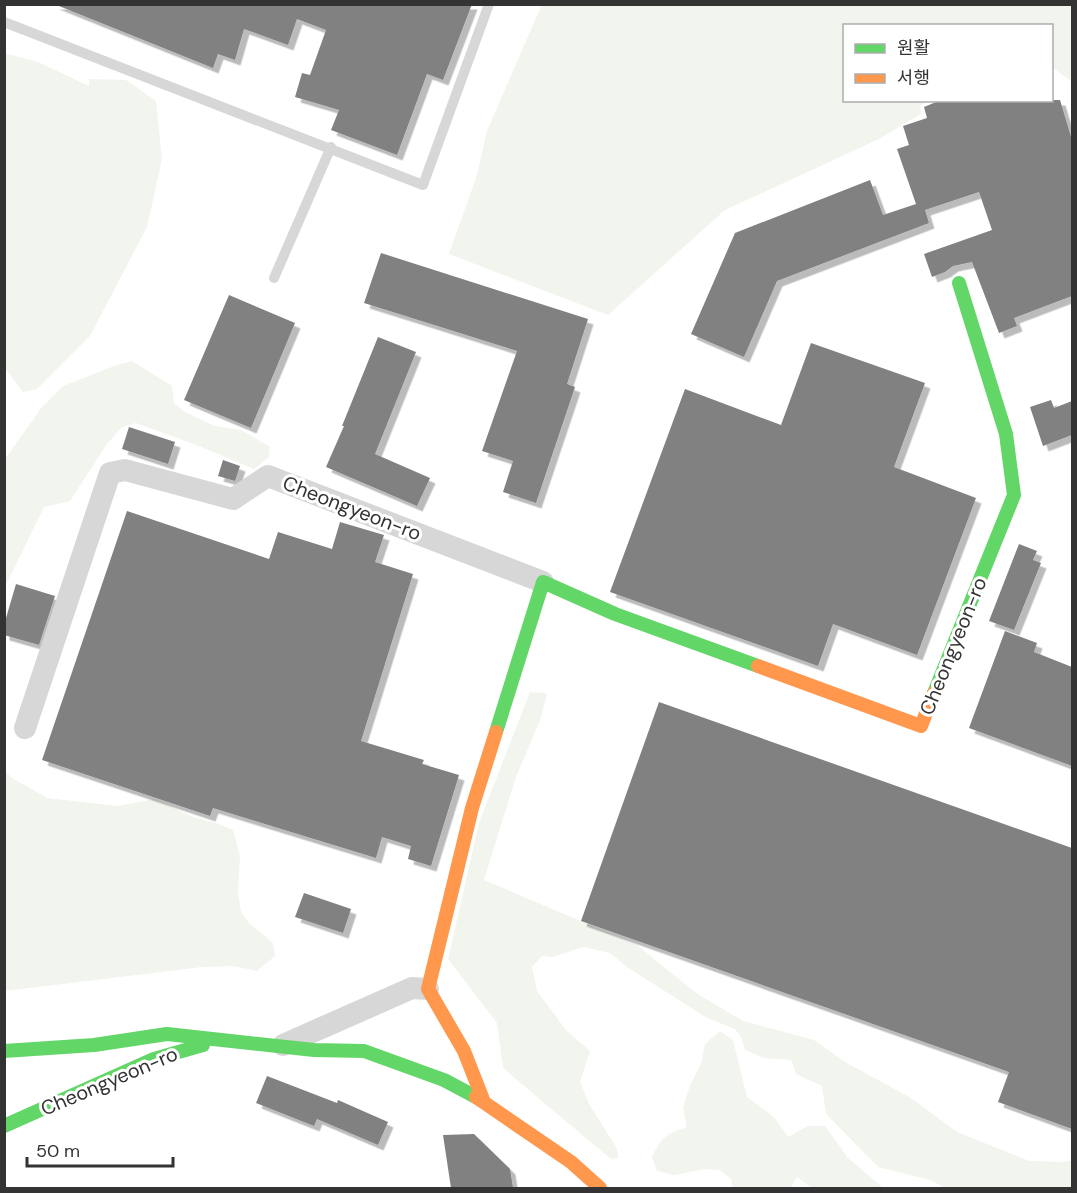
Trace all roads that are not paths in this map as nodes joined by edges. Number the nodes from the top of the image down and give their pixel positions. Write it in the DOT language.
graph roads {
  1 [pos="489,4"];
  2 [pos="4,22"];
  3 [pos="331,147"];
  4 [pos="274,278"];
  5 [pos="959,283"];
  6 [pos="543,582"];
  7 [pos="25,728"];
  8 [pos="428,989"];
  9 [pos="253,1044"];
  10 [pos="279,1047"];
  11 [pos="4,1051"];
  12 [pos="483,1102"];
  13 [pos="4,1126"];
  14 [pos="600,1188"];
  1 -- 3 [label="lane"];
  2 -- 3 [label="lane"];
  3 -- 4 [label="lane"];
  5 -- 6 [label="street, Cheongyeon-ro"];
  6 -- 7 [label="street, Cheongyeon-ro"];
  6 -- 8 [label="street"];
  8 -- 10 [label="street"];
  8 -- 12 [label="street"];
  9 -- 10 [label="street, Cheongyeon-ro"];
  9 -- 11 [label="street, Cheongyeon-ro"];
  9 -- 13 [label="street, Cheongyeon-ro"];
  10 -- 12 [label="street, Cheongyeon-ro"];
  12 -- 14 [label="street, Cheongyeon-ro"];
}
